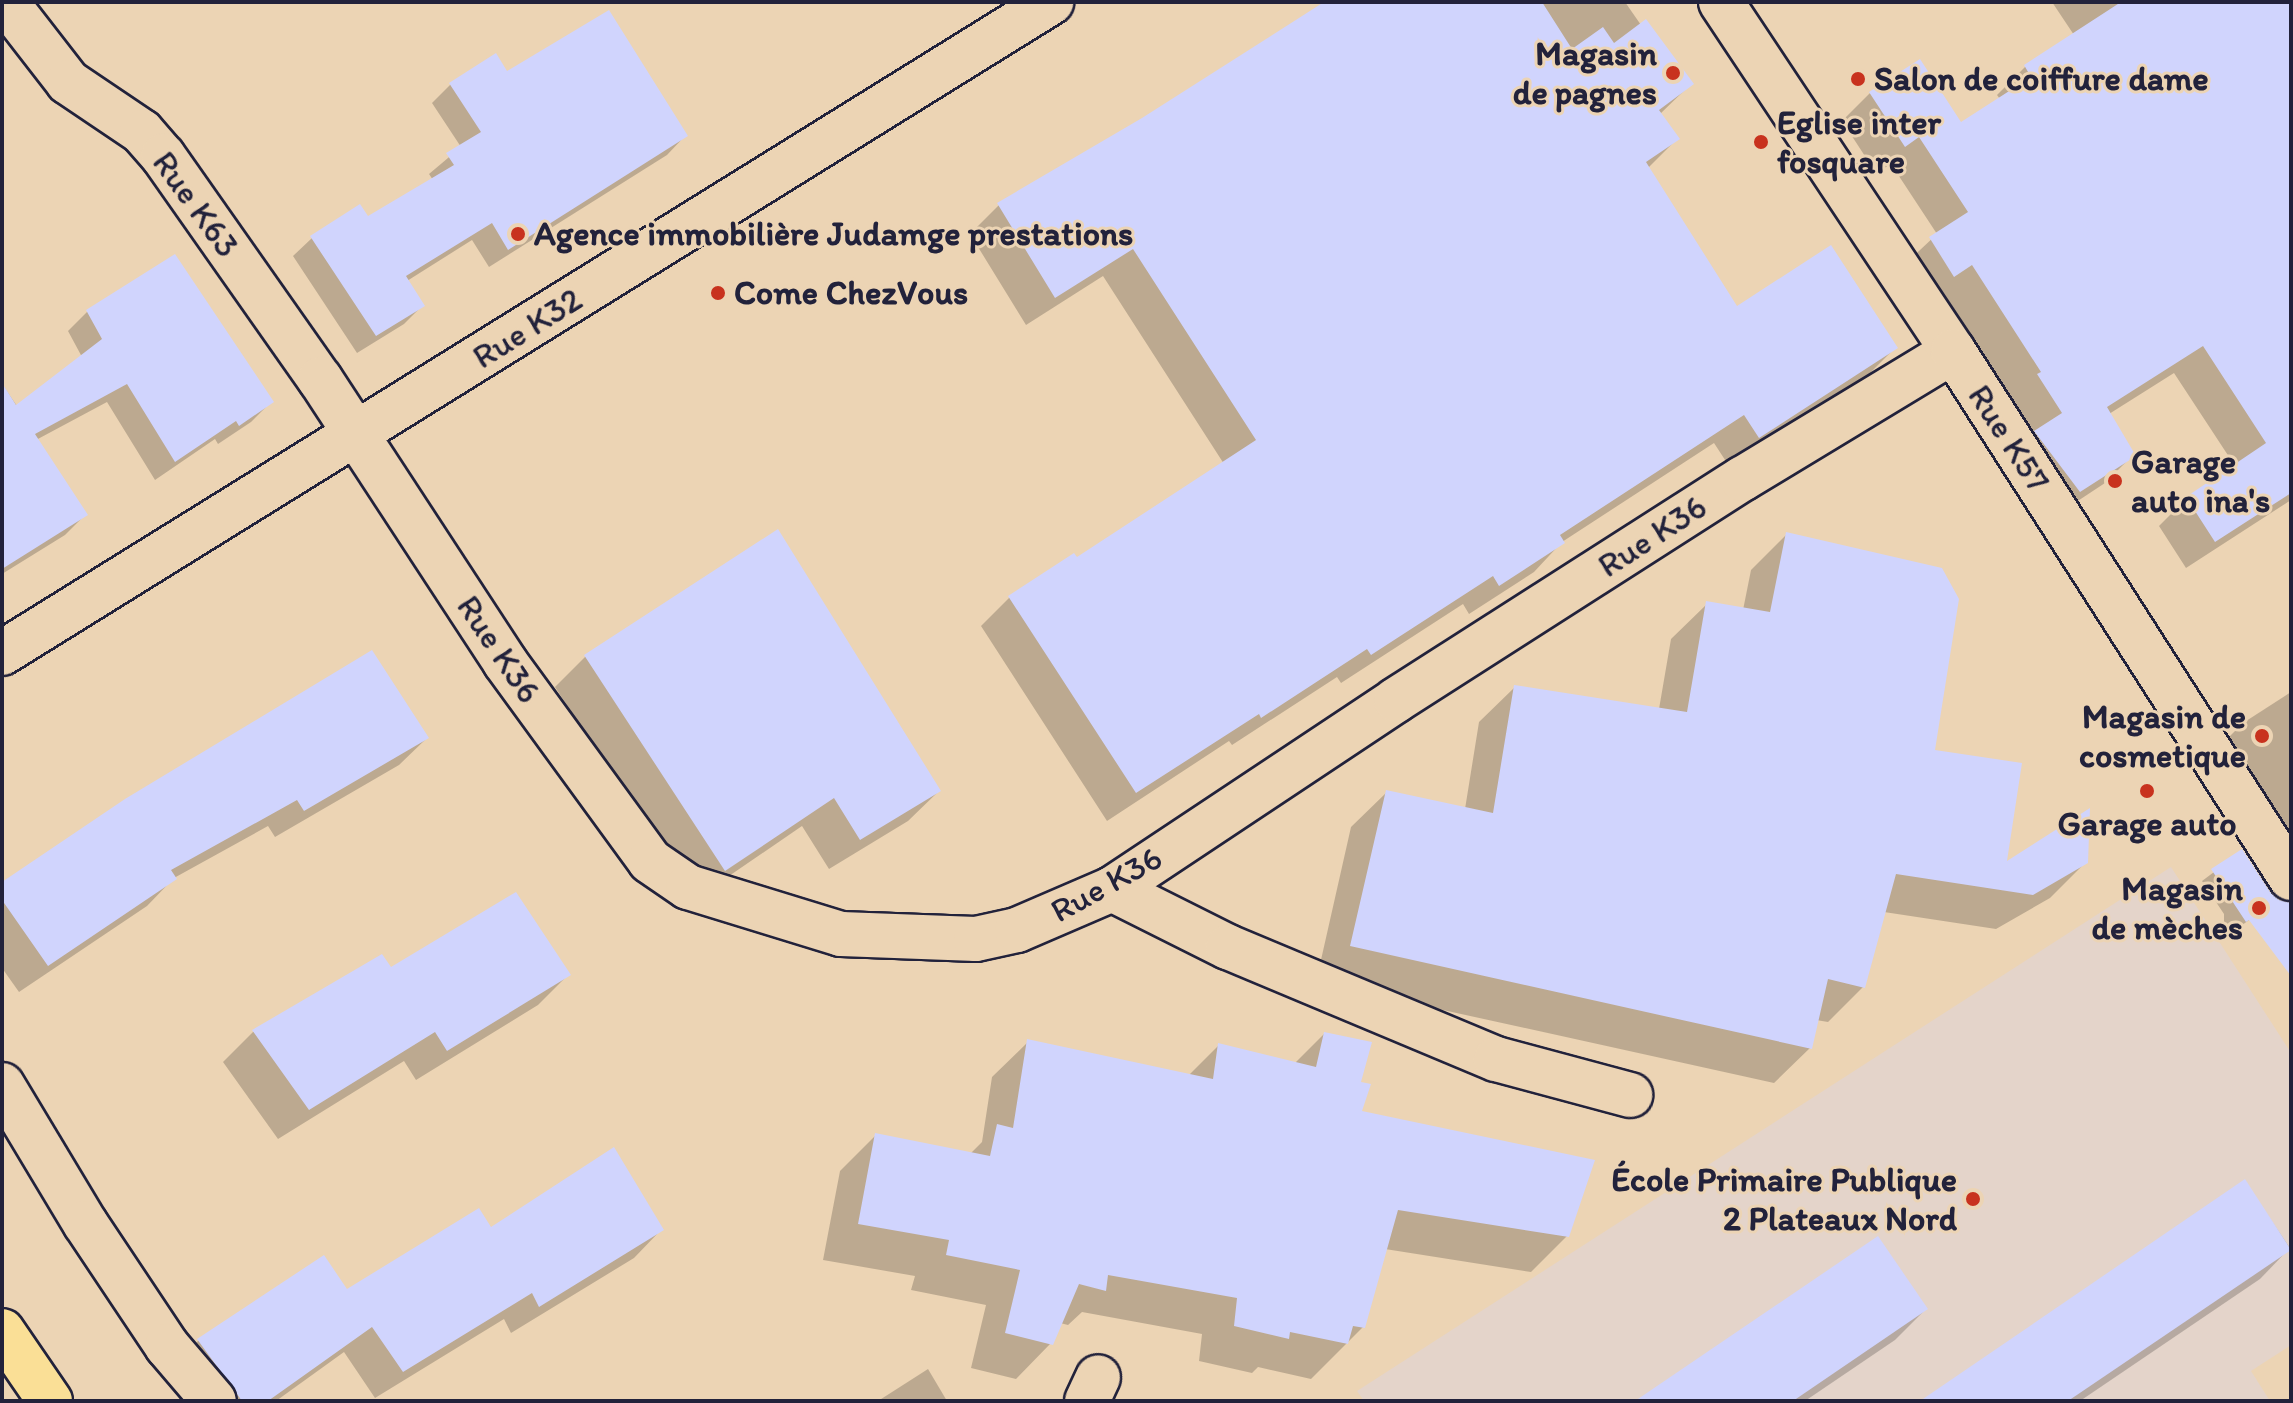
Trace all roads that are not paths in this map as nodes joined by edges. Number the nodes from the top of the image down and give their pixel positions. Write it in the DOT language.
graph roads {
  1 [pos="6,2"];
  2 [pos="1051,2"];
  3 [pos="1721,2"];
  4 [pos="1953,351"];
  5 [pos="356,435"];
  6 [pos="2,653"];
  7 [pos="2291,878"];
  8 [pos="1112,889"];
  9 [pos="2,1085"];
  10 [pos="1630,1095"];
  11 [pos="2,1331"];
  12 [pos="50,1401"];
  13 [pos="214,1401"];
  1 -- 5 [label="street, Rue K63"];
  2 -- 5 [label="street, Rue K32"];
  3 -- 4 [label="street, Rue K57"];
  4 -- 7 [label="street, Rue K57"];
  4 -- 8 [label="street, Rue K36"];
  5 -- 6 [label="street, Rue K32"];
  5 -- 8 [label="street, Rue K36"];
  8 -- 10 [label="street"];
  9 -- 13 [label="street"];
  11 -- 12 [label="main road"];
}
